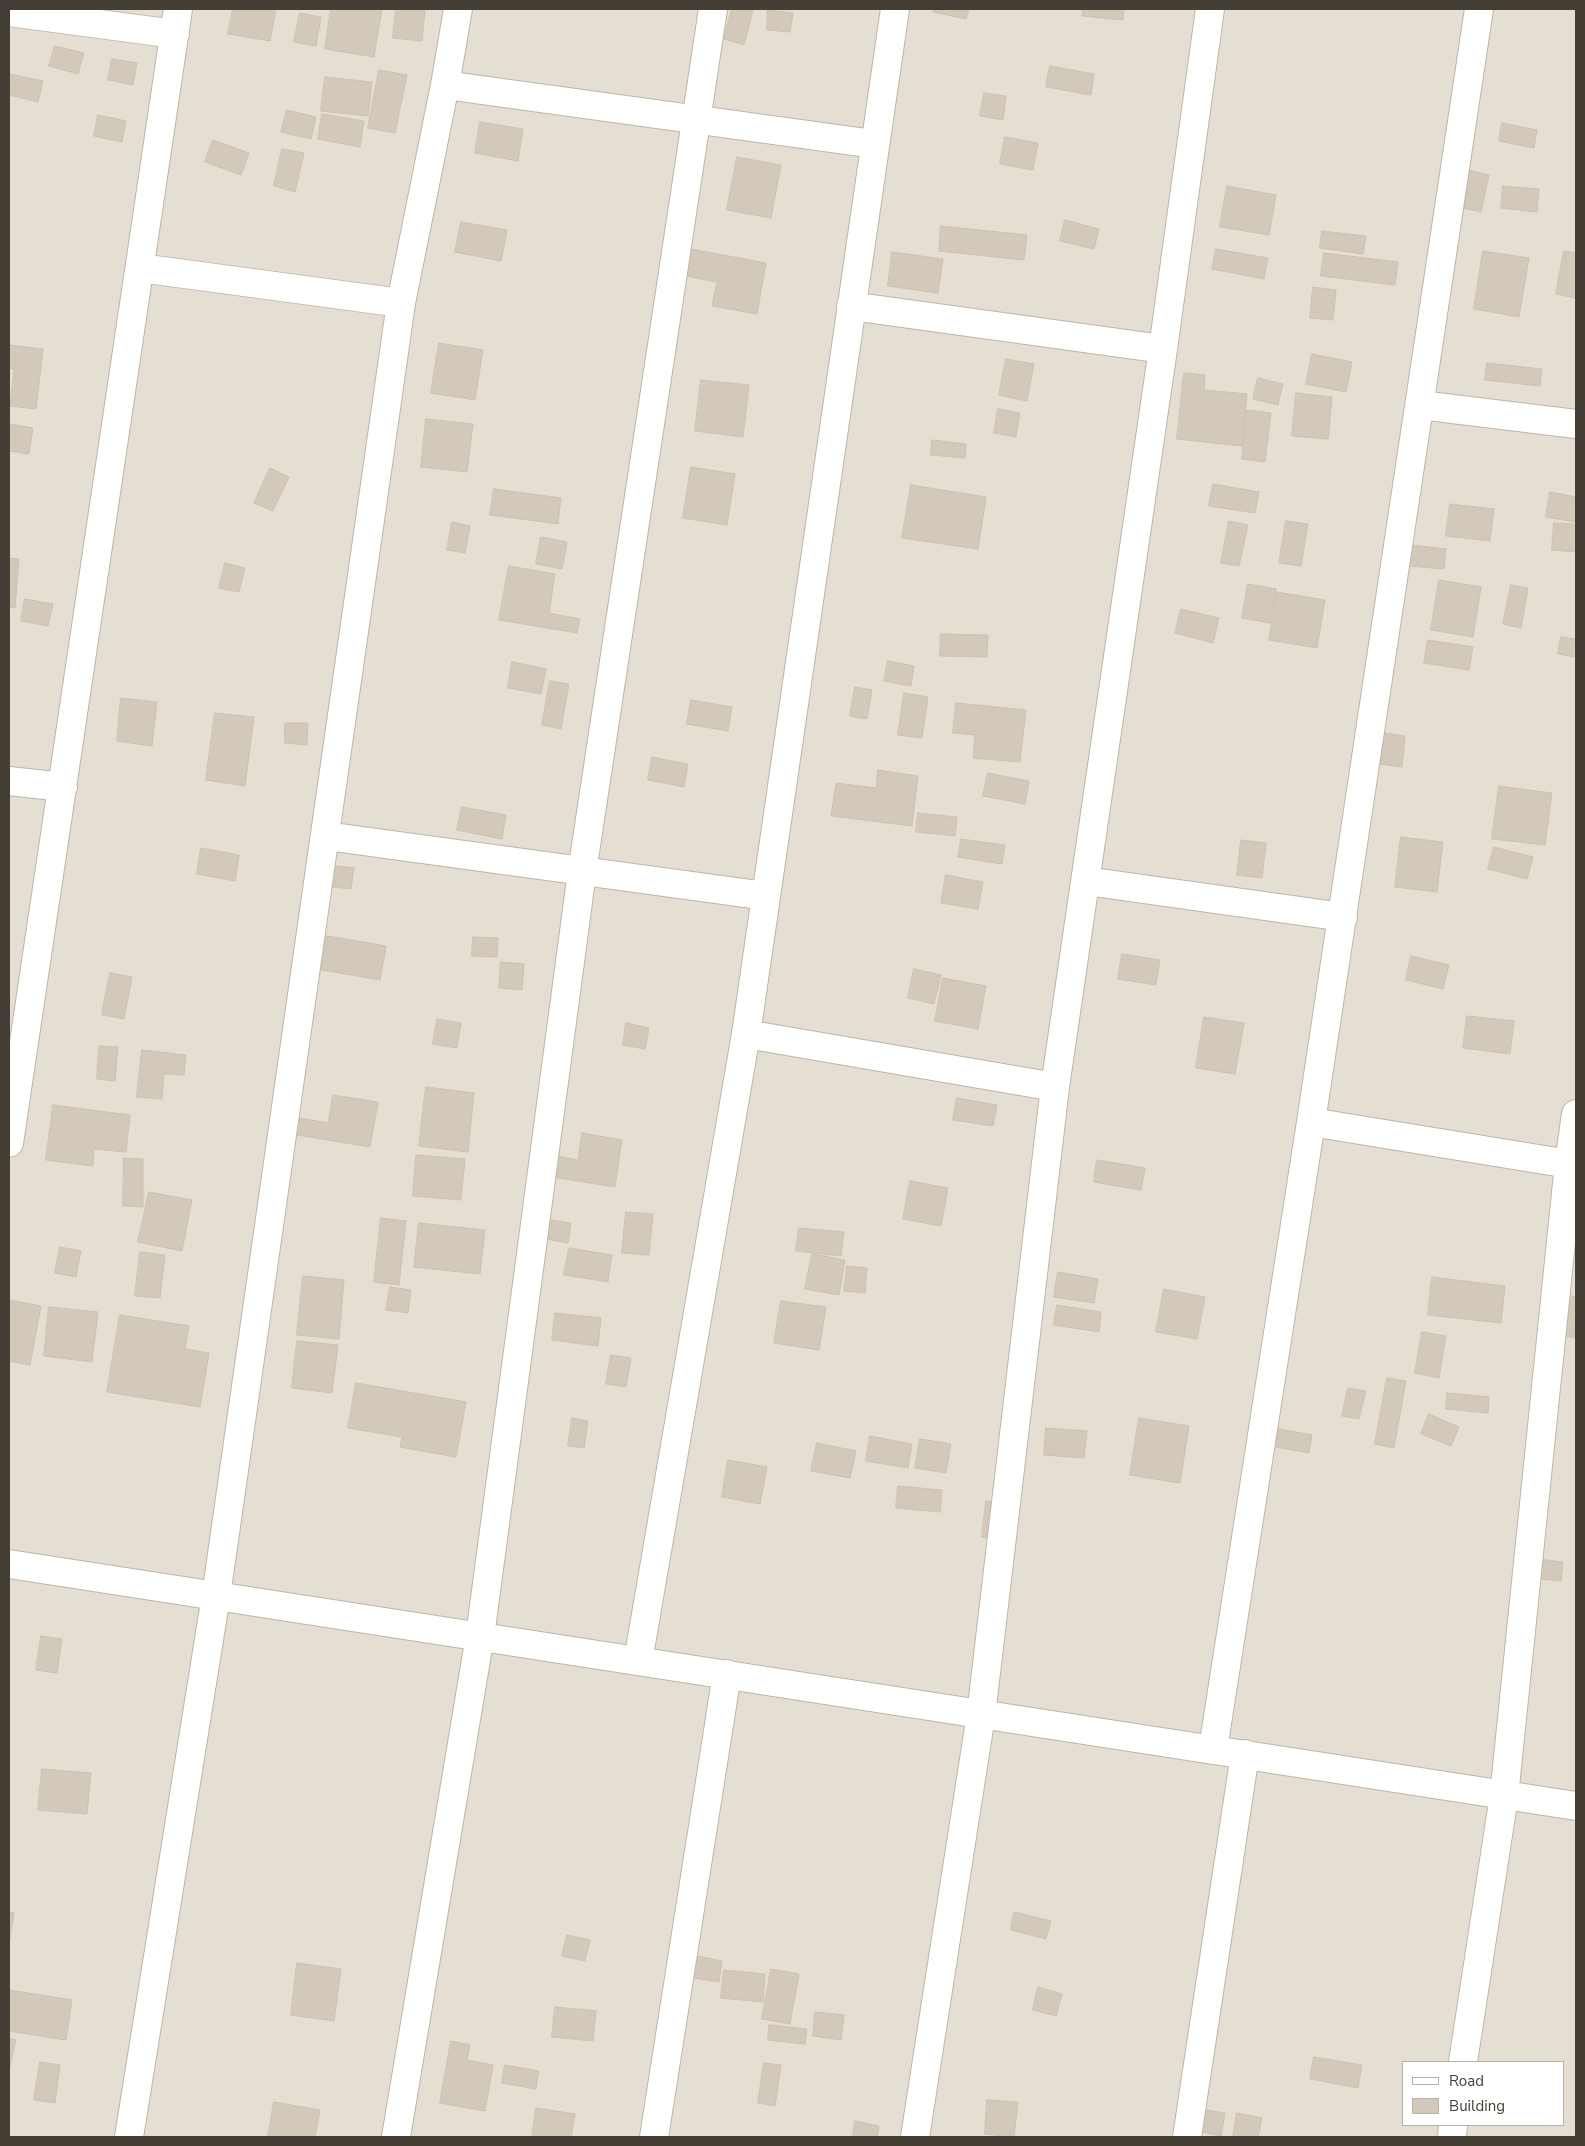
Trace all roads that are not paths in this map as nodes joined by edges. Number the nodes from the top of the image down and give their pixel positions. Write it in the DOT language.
graph roads {
  1 [pos="458,9"];
  2 [pos="713,9"];
  3 [pos="895,9"];
  4 [pos="1210,9"];
  5 [pos="1479,9"];
  6 [pos="9,12"];
  7 [pos="177,21"];
  8 [pos="445,85"];
  9 [pos="696,118"];
  10 [pos="874,144"];
  11 [pos="140,268"];
  12 [pos="402,303"];
  13 [pos="851,306"];
  14 [pos="1163,349"];
  15 [pos="1420,405"];
  16 [pos="1576,424"];
  17 [pos="9,781"];
  18 [pos="62,787"];
  19 [pos="326,836"];
  20 [pos="582,872"];
  21 [pos="1086,881"];
  22 [pos="766,896"];
  23 [pos="1343,917"];
  24 [pos="746,1034"];
  25 [pos="14,1083"];
  26 [pos="1055,1087"];
  27 [pos="1576,1114"];
  28 [pos="1311,1122"];
  29 [pos="9,1143"];
  30 [pos="1569,1164"];
  31 [pos="9,1564"];
  32 [pos="216,1596"];
  33 [pos="480,1636"];
  34 [pos="638,1661"];
  35 [pos="727,1674"];
  36 [pos="980,1715"];
  37 [pos="1213,1749"];
  38 [pos="1245,1754"];
  39 [pos="1504,1796"];
  40 [pos="1576,1806"];
  41 [pos="1463,2061"];
  42 [pos="129,2137"];
  43 [pos="396,2137"];
  44 [pos="654,2137"];
  45 [pos="915,2137"];
  46 [pos="1187,2137"];
  1 -- 8 [label="street"];
  2 -- 9 [label="street"];
  3 -- 10 [label="street"];
  4 -- 14 [label="street"];
  5 -- 15 [label="street"];
  6 -- 7 [label="street"];
  7 -- 11 [label="street"];
  8 -- 9 [label="street"];
  8 -- 12 [label="street"];
  9 -- 10 [label="street"];
  9 -- 20 [label="street"];
  10 -- 13 [label="street"];
  11 -- 12 [label="street"];
  11 -- 18 [label="street"];
  12 -- 19 [label="street"];
  13 -- 14 [label="street"];
  13 -- 22 [label="street"];
  14 -- 21 [label="street"];
  15 -- 16 [label="street"];
  15 -- 23 [label="street"];
  17 -- 18 [label="street"];
  18 -- 25 [label="street"];
  19 -- 20 [label="street"];
  19 -- 32 [label="street"];
  20 -- 22 [label="street"];
  20 -- 33 [label="street"];
  21 -- 23 [label="street"];
  21 -- 26 [label="street"];
  22 -- 24 [label="street"];
  23 -- 28 [label="street"];
  24 -- 26 [label="street"];
  24 -- 34 [label="street"];
  25 -- 29 [label="street"];
  26 -- 36 [label="street"];
  27 -- 30 [label="street"];
  28 -- 30 [label="street"];
  28 -- 37 [label="street"];
  30 -- 39 [label="street"];
  31 -- 32 [label="street"];
  32 -- 33 [label="street"];
  32 -- 42 [label="street"];
  33 -- 34 [label="street"];
  33 -- 43 [label="street"];
  34 -- 35 [label="street"];
  35 -- 36 [label="street"];
  35 -- 44 [label="street"];
  36 -- 37 [label="street"];
  36 -- 45 [label="street"];
  37 -- 38 [label="street"];
  38 -- 39 [label="street"];
  38 -- 46 [label="street"];
  39 -- 40 [label="street"];
  39 -- 41 [label="street"];
}
